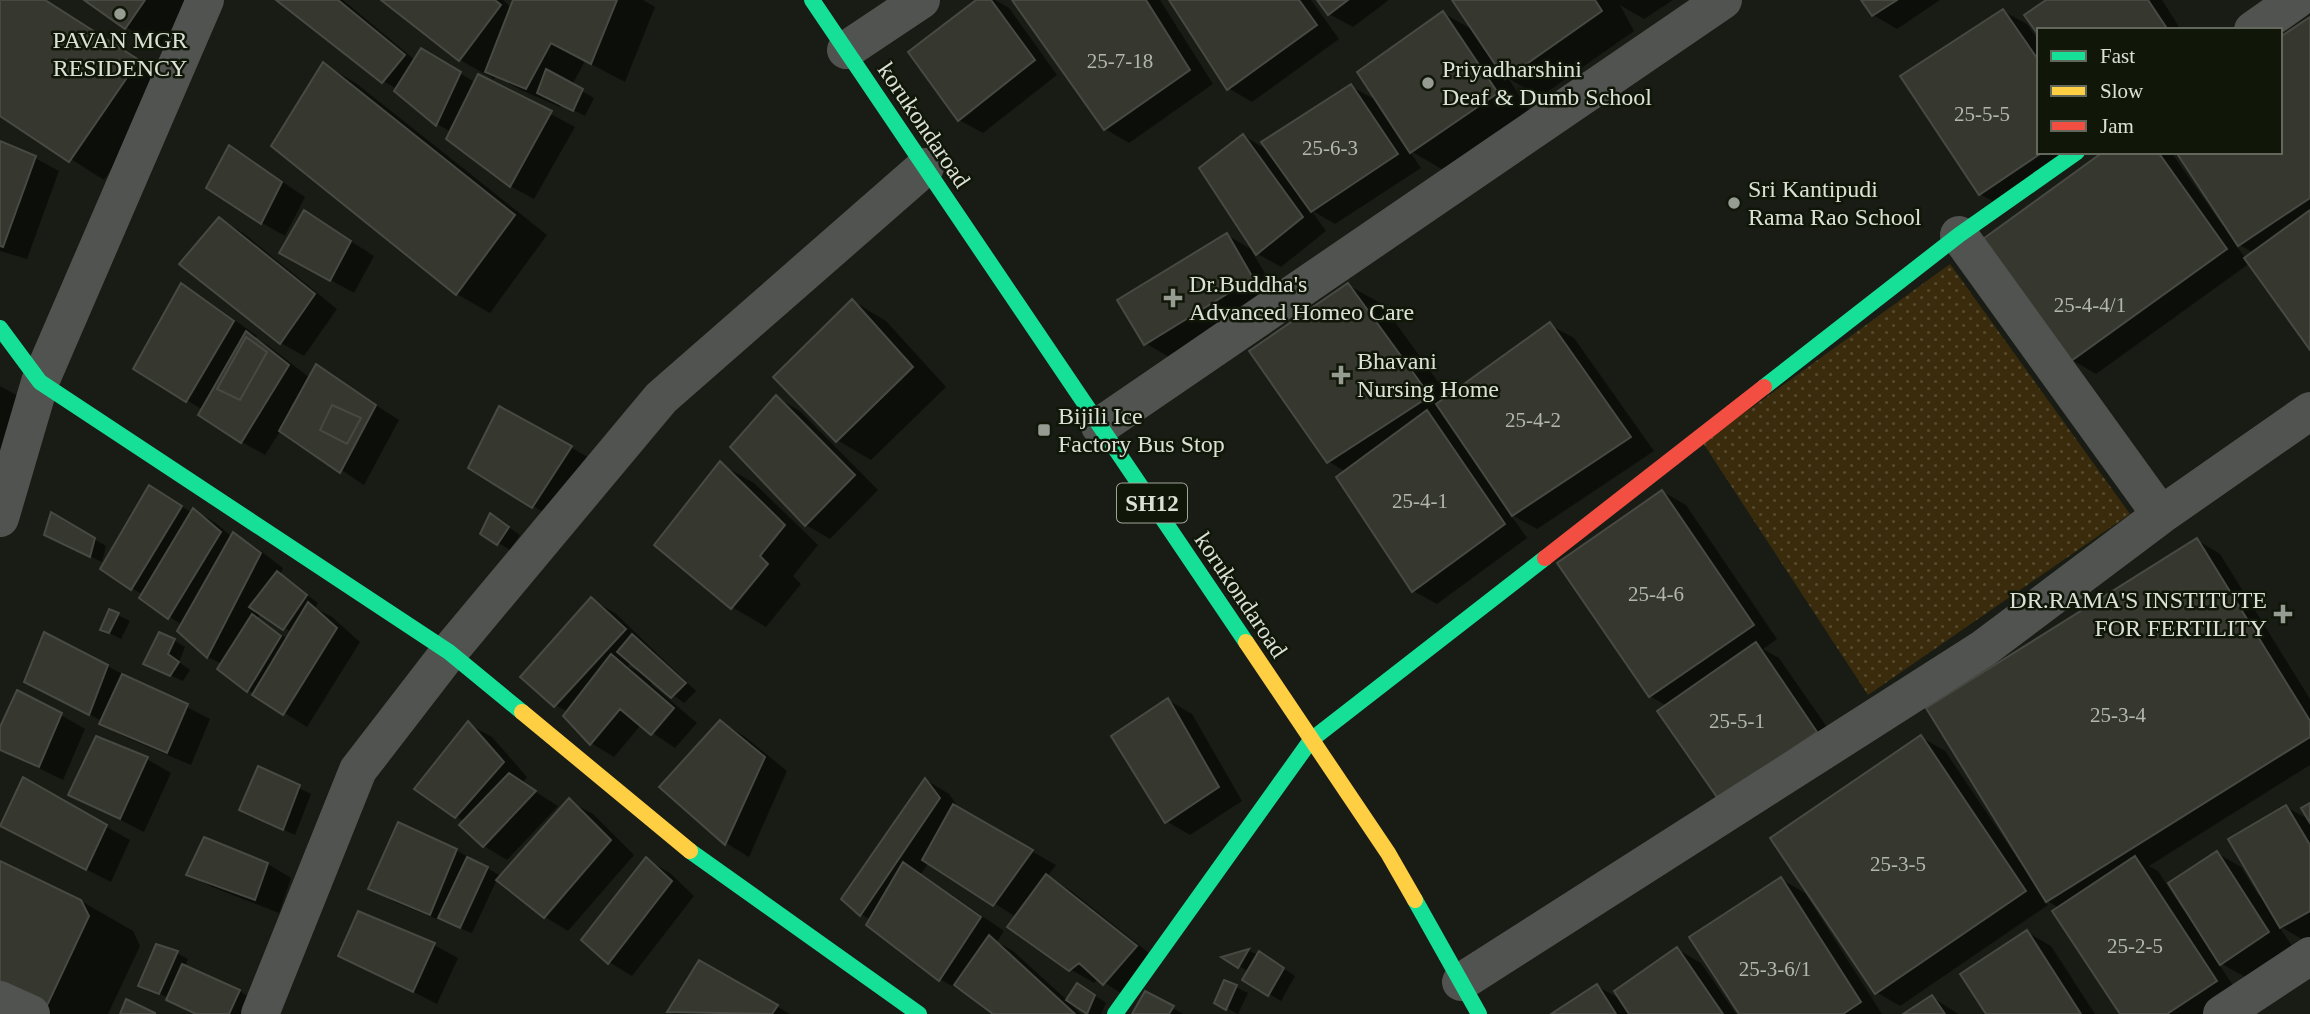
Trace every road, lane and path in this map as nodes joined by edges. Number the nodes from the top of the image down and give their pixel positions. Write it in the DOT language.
graph roads {
  1 [pos="205,0"];
  2 [pos="812,0"];
  3 [pos="921,0"];
  4 [pos="1723,0"];
  5 [pos="2296,0"];
  6 [pos="2256,28"];
  7 [pos="846,50"];
  8 [pos="2074,154"];
  9 [pos="925,167"];
  10 [pos="1959,235"];
  11 [pos="0,328"];
  12 [pos="40,382"];
  13 [pos="2310,411"];
  14 [pos="1100,426"];
  15 [pos="2161,515"];
  16 [pos="0,518"];
  17 [pos="449,652"];
  18 [pos="1311,740"];
  19 [pos="2310,956"];
  20 [pos="1470,998"];
  21 [pos="0,1000"];
  22 [pos="31,1014"];
  23 [pos="260,1014"];
  24 [pos="919,1014"];
  25 [pos="1115,1014"];
  26 [pos="2222,1014"];
  1 -- 12 [label="street"];
  2 -- 7 [label="street, korukondaroad / SH12"];
  3 -- 7 [label="street"];
  4 -- 14 [label="street"];
  5 -- 6 [label="street"];
  7 -- 9 [label="street, korukondaroad / SH12"];
  8 -- 10 [label="street"];
  9 -- 14 [label="street, korukondaroad / SH12"];
  9 -- 17 [label="street"];
  10 -- 15 [label="street"];
  10 -- 18 [label="street"];
  11 -- 12 [label="street"];
  12 -- 16 [label="street"];
  12 -- 17 [label="street"];
  13 -- 15 [label="street"];
  14 -- 18 [label="street, korukondaroad / SH12"];
  15 -- 20 [label="street"];
  17 -- 23 [label="street"];
  17 -- 24 [label="street"];
  18 -- 20 [label="street, korukondaroad / SH12"];
  18 -- 25 [label="street"];
  19 -- 26 [label="street"];
  21 -- 22 [label="street"];
}
